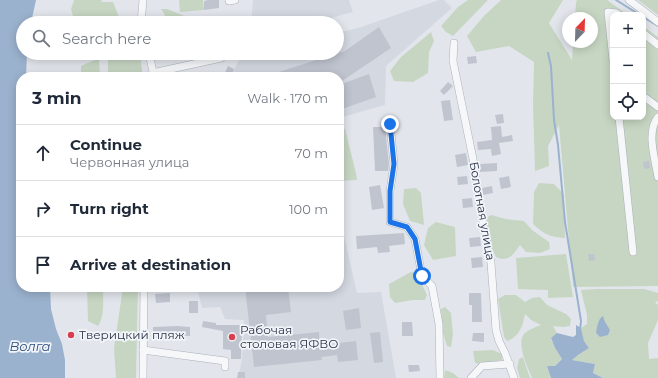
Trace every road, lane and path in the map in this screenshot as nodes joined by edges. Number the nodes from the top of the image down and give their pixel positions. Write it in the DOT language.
graph roads {
  1 [pos="143,0"];
  2 [pos="629,0"];
  3 [pos="142,16"];
  4 [pos="658,22"];
  5 [pos="646,35"];
  6 [pos="454,43"];
  7 [pos="658,45"];
  8 [pos="151,60"];
  9 [pos="213,60"];
  10 [pos="155,72"];
  11 [pos="164,72"];
  12 [pos="646,98"];
  13 [pos="658,107"];
  14 [pos="658,117"];
  15 [pos="619,120"];
  16 [pos="390,124"];
  17 [pos="658,177"];
  18 [pos="633,252"];
  19 [pos="144,292"];
  20 [pos="143,350"];
  21 [pos="510,364"];
  22 [pos="225,366"];
  23 [pos="143,378"];
  24 [pos="440,378"];
  25 [pos="471,378"];
  26 [pos="514,378"];
  1 -- 3 [label="street"];
  2 -- 4 [label="street"];
  5 -- 7 [label="street"];
  6 -- 21 [label="street, Болотная улица"];
  8 -- 10 [label="street"];
  9 -- 11 [label="street"];
  12 -- 13 [label="street"];
  14 -- 17 [label="street"];
  15 -- 18 [label="street"];
  16 -- 24 [label="street"];
  19 -- 20 [label="street"];
  20 -- 22 [label="street"];
  20 -- 23 [label="street"];
  21 -- 25 [label="street"];
  21 -- 26 [label="street, Болотная улица"];
}
